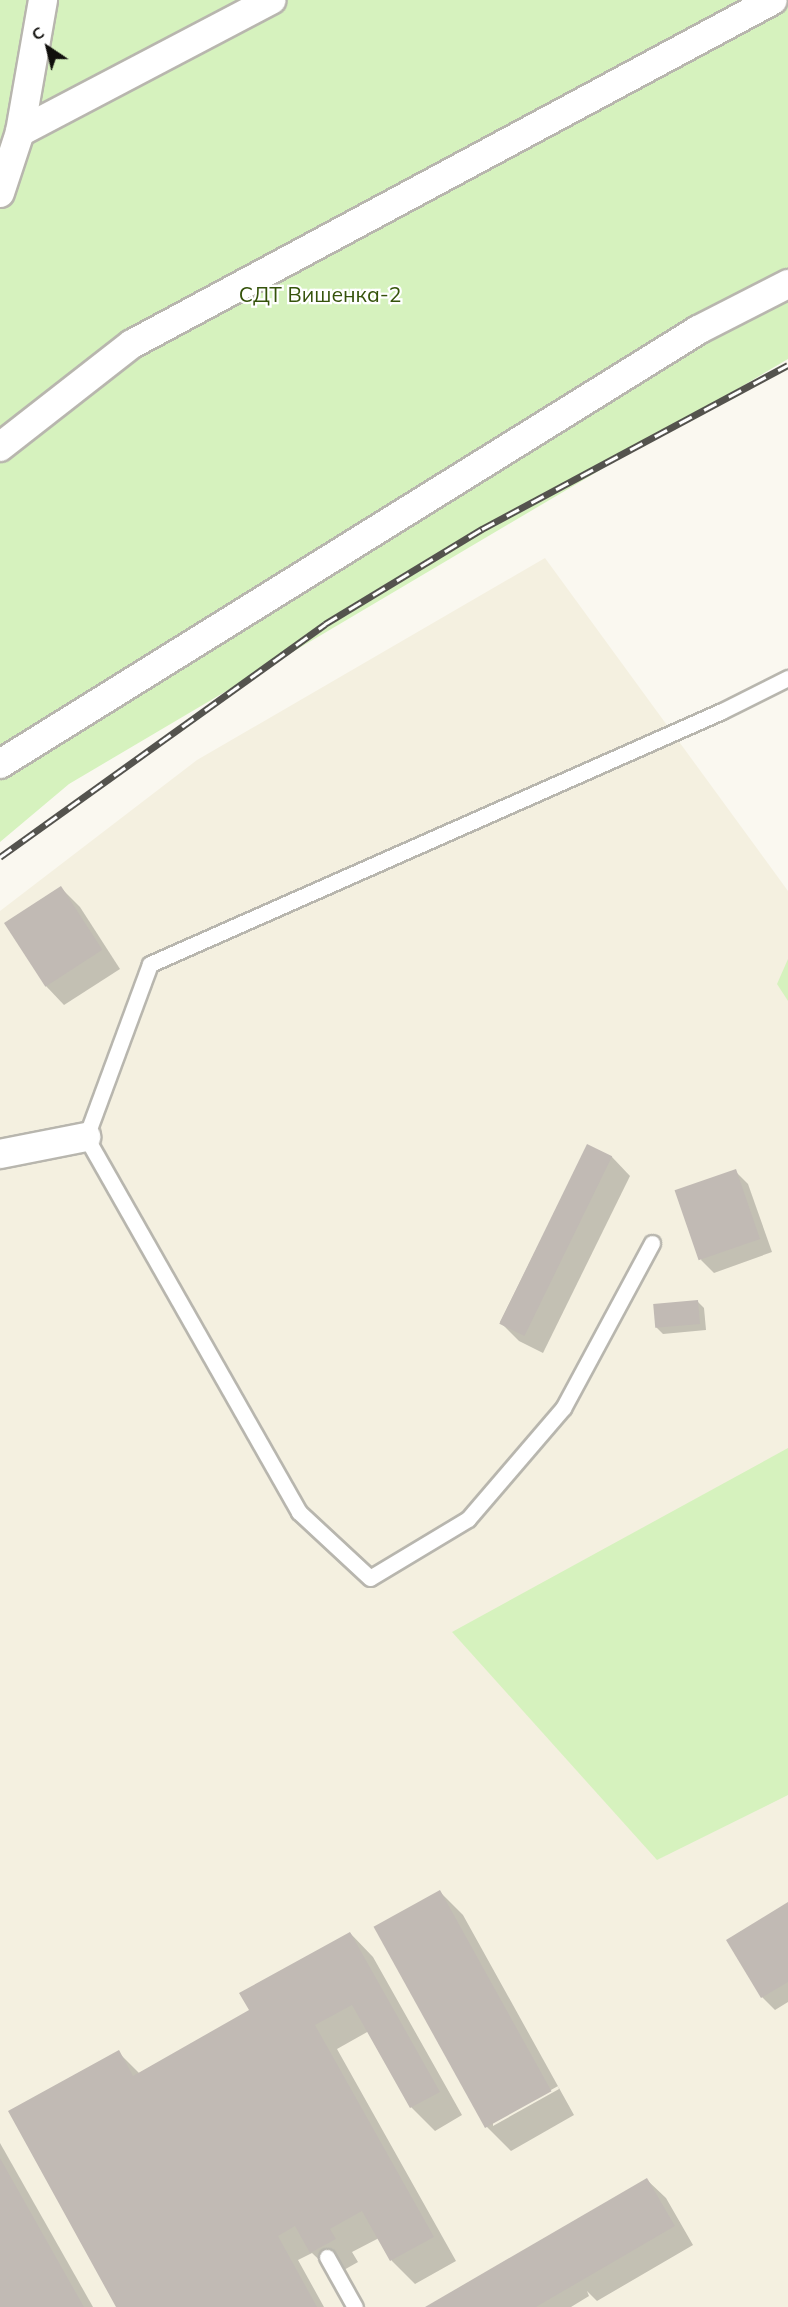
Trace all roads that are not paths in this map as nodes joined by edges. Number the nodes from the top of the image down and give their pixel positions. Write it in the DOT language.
graph roads {
  1 [pos="42,0"];
  2 [pos="270,0"];
  3 [pos="773,0"];
  4 [pos="20,132"];
  5 [pos="0,193"];
  6 [pos="788,284"];
  7 [pos="0,447"];
  8 [pos="788,678"];
  9 [pos="0,764"];
  10 [pos="86,1137"];
  11 [pos="0,1154"];
  12 [pos="652,1243"];
  13 [pos="327,2257"];
  14 [pos="355,2307"];
  1 -- 4 [label="street"];
  2 -- 4 [label="street"];
  3 -- 7 [label="street"];
  4 -- 5 [label="street"];
  6 -- 9 [label="street"];
  8 -- 10 [label="lane"];
  10 -- 11 [label="street"];
  10 -- 12 [label="lane"];
  13 -- 14 [label="lane"];
}
